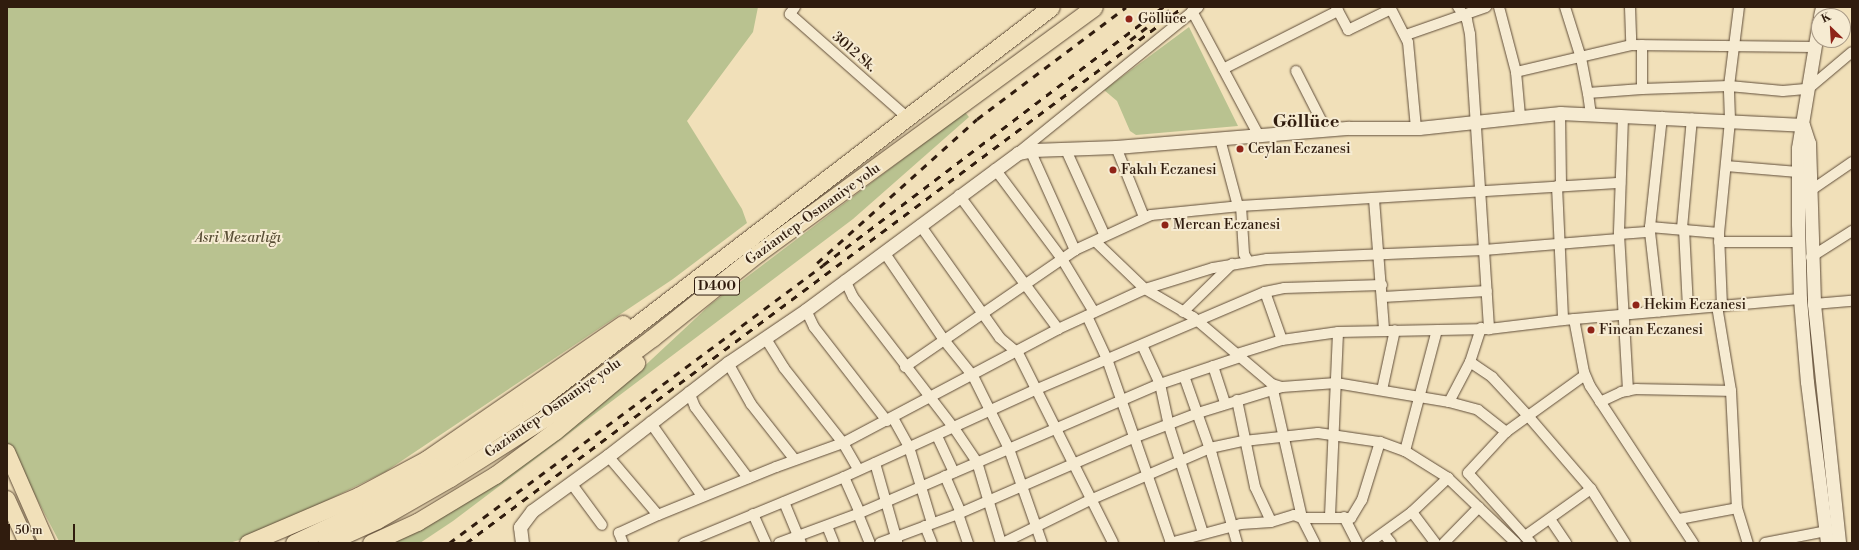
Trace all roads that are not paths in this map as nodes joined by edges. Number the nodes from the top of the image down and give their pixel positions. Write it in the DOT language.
graph roads {
  1 [pos="795,7"];
  2 [pos="1051,7"];
  3 [pos="1094,7"];
  4 [pos="1486,7"];
  5 [pos="1499,7"];
  6 [pos="1565,7"];
  7 [pos="1630,7"];
  8 [pos="1739,7"];
  9 [pos="1195,9"];
  10 [pos="1337,9"];
  11 [pos="1378,10"];
  12 [pos="1460,10"];
  13 [pos="1406,34"];
  14 [pos="1735,44"];
  15 [pos="1631,45"];
  16 [pos="1642,45"];
  17 [pos="1811,47"];
  18 [pos="1814,48"];
  19 [pos="1852,52"];
  20 [pos="1581,58"];
  21 [pos="1223,70"];
  22 [pos="1296,71"];
  23 [pos="1516,72"];
  24 [pos="1729,86"];
  25 [pos="1642,88"];
  26 [pos="1808,90"];
  27 [pos="1588,93"];
  28 [pos="1560,113"];
  29 [pos="1591,115"];
  30 [pos="1520,116"];
  31 [pos="906,117"];
  32 [pos="1622,117"];
  33 [pos="1662,117"];
  34 [pos="1692,118"];
  35 [pos="1730,120"];
  36 [pos="1477,121"];
  37 [pos="1803,125"];
  38 [pos="1416,128"];
  39 [pos="1326,130"];
  40 [pos="1259,136"];
  41 [pos="1220,139"];
  42 [pos="1116,148"];
  43 [pos="1066,150"];
  44 [pos="1024,152"];
  45 [pos="1852,162"];
  46 [pos="1726,166"];
  47 [pos="995,169"];
  48 [pos="1798,172"];
  49 [pos="1620,183"];
  50 [pos="1559,186"];
  51 [pos="1810,191"];
  52 [pos="1481,192"];
  53 [pos="959,195"];
  54 [pos="1374,199"];
  55 [pos="1240,206"];
  56 [pos="1144,218"];
  57 [pos="920,224"];
  58 [pos="1683,228"];
  59 [pos="1650,230"];
  60 [pos="1852,231"];
  61 [pos="1105,236"];
  62 [pos="1619,237"];
  63 [pos="1719,237"];
  64 [pos="1096,242"];
  65 [pos="1799,242"];
  66 [pos="1559,243"];
  67 [pos="1075,250"];
  68 [pos="1484,250"];
  69 [pos="884,252"];
  70 [pos="758,253"];
  71 [pos="1380,253"];
  72 [pos="1811,258"];
  73 [pos="1062,259"];
  74 [pos="1248,261"];
  75 [pos="1232,264"];
  76 [pos="699,278"];
  77 [pos="845,280"];
  78 [pos="1382,285"];
  79 [pos="1025,286"];
  80 [pos="1145,289"];
  81 [pos="1487,291"];
  82 [pos="1265,292"];
  83 [pos="1383,297"];
  84 [pos="1800,299"];
  85 [pos="1852,301"];
  86 [pos="1814,304"];
  87 [pos="1719,306"];
  88 [pos="1688,309"];
  89 [pos="806,310"];
  90 [pos="1659,311"];
  91 [pos="1183,312"];
  92 [pos="985,314"];
  93 [pos="1091,314"];
  94 [pos="1624,314"];
  95 [pos="1574,319"];
  96 [pos="1563,320"];
  97 [pos="1198,322"];
  98 [pos="1485,328"];
  99 [pos="1384,329"];
  100 [pos="1058,330"];
  101 [pos="1395,330"];
  102 [pos="1437,330"];
  103 [pos="1338,332"];
  104 [pos="766,339"];
  105 [pos="944,340"];
  106 [pos="1282,340"];
  107 [pos="1142,345"];
  108 [pos="1018,353"];
  109 [pos="1238,356"];
  110 [pos="1107,359"];
  111 [pos="1470,362"];
  112 [pos="728,363"];
  113 [pos="1213,366"];
  114 [pos="905,367"];
  115 [pos="1585,375"];
  116 [pos="973,376"];
  117 [pos="1184,376"];
  118 [pos="1336,383"];
  119 [pos="1160,384"];
  120 [pos="1277,389"];
  121 [pos="1035,390"];
  122 [pos="1382,390"];
  123 [pos="1628,391"];
  124 [pos="1731,391"];
  125 [pos="689,392"];
  126 [pos="1419,397"];
  127 [pos="932,398"];
  128 [pos="1237,400"];
  129 [pos="1121,401"];
  130 [pos="1449,402"];
  131 [pos="1600,402"];
  132 [pos="1225,404"];
  133 [pos="991,411"];
  134 [pos="1198,413"];
  135 [pos="1529,417"];
  136 [pos="890,420"];
  137 [pos="650,422"];
  138 [pos="1169,426"];
  139 [pos="954,428"];
  140 [pos="1054,429"];
  141 [pos="1506,432"];
  142 [pos="1335,435"];
  143 [pos="937,436"];
  144 [pos="1284,436"];
  145 [pos="1133,438"];
  146 [pos="1244,441"];
  147 [pos="1380,442"];
  148 [pos="843,443"];
  149 [pos="909,447"];
  150 [pos="1210,448"];
  151 [pos="1008,449"];
  152 [pos="7,452"];
  153 [pos="1405,452"];
  154 [pos="608,456"];
  155 [pos="795,460"];
  156 [pos="1179,460"];
  157 [pos="977,462"];
  158 [pos="875,463"];
  159 [pos="1071,464"];
  160 [pos="858,469"];
  161 [pos="950,474"];
  162 [pos="1147,476"];
  163 [pos="844,477"];
  164 [pos="748,478"];
  165 [pos="1448,478"];
  166 [pos="571,483"];
  167 [pos="921,487"];
  168 [pos="1020,488"];
  169 [pos="1591,489"];
  170 [pos="702,496"];
  171 [pos="7,499"];
  172 [pos="1090,500"];
  173 [pos="887,501"];
  174 [pos="988,501"];
  175 [pos="784,502"];
  176 [pos="1479,507"];
  177 [pos="1738,508"];
  178 [pos="1412,512"];
  179 [pos="859,513"];
  180 [pos="960,513"];
  181 [pos="753,514"];
  182 [pos="658,515"];
  183 [pos="1330,516"];
  184 [pos="1344,517"];
  185 [pos="1302,518"];
  186 [pos="1550,518"];
  187 [pos="1679,519"];
  188 [pos="1271,522"];
  189 [pos="928,524"];
  190 [pos="602,525"];
  191 [pos="827,526"];
  192 [pos="1034,527"];
  193 [pos="1231,527"];
  194 [pos="1203,533"];
  195 [pos="1384,534"];
  196 [pos="1827,537"];
  197 [pos="800,539"];
  198 [pos="897,540"];
  199 [pos="1528,540"];
  200 [pos="27,543"];
  201 [pos="48,543"];
  202 [pos="248,543"];
  203 [pos="294,543"];
  204 [pos="326,543"];
  205 [pos="371,543"];
  206 [pos="522,543"];
  207 [pos="623,543"];
  208 [pos="684,543"];
  209 [pos="766,543"];
  210 [pos="779,543"];
  211 [pos="834,543"];
  212 [pos="870,543"];
  213 [pos="880,543"];
  214 [pos="932,543"];
  215 [pos="968,543"];
  216 [pos="1002,543"];
  217 [pos="1042,543"];
  218 [pos="1113,543"];
  219 [pos="1171,543"];
  220 [pos="1237,543"];
  221 [pos="1315,543"];
  222 [pos="1357,543"];
  223 [pos="1369,543"];
  224 [pos="1391,543"];
  225 [pos="1434,543"];
  226 [pos="1444,543"];
  227 [pos="1516,543"];
  228 [pos="1566,543"];
  229 [pos="1625,543"];
  230 [pos="1693,543"];
  231 [pos="1748,543"];
  232 [pos="1765,543"];
  233 [pos="1839,543"];
  1 -- 31 [label="street, 3012 Sk."];
  2 -- 31 [label="highway, Gaziantep-Osmaniye yolu / D400"];
  3 -- 70 [label="highway, Gaziantep-Osmaniye yolu / D400"];
  4 -- 12 [label="street"];
  5 -- 23 [label="street"];
  6 -- 20 [label="street"];
  7 -- 15 [label="street"];
  8 -- 14 [label="street"];
  9 -- 21 [label="street"];
  9 -- 44 [label="street"];
  10 -- 11 [label="street"];
  10 -- 21 [label="street"];
  11 -- 13 [label="street"];
  12 -- 13 [label="street"];
  12 -- 36 [label="street"];
  13 -- 38 [label="street"];
  14 -- 16 [label="street"];
  14 -- 17 [label="street"];
  14 -- 24 [label="street"];
  15 -- 16 [label="street"];
  15 -- 20 [label="street"];
  16 -- 25 [label="street"];
  18 -- 26 [label="street"];
  19 -- 26 [label="street"];
  20 -- 23 [label="street"];
  20 -- 27 [label="street"];
  21 -- 40 [label="street"];
  22 -- 39 [label="street"];
  23 -- 30 [label="street"];
  24 -- 25 [label="street"];
  24 -- 26 [label="street"];
  24 -- 35 [label="street"];
  25 -- 27 [label="street"];
  26 -- 37 [label="street"];
  27 -- 29 [label="street"];
  28 -- 29 [label="street"];
  28 -- 30 [label="street"];
  28 -- 50 [label="street"];
  29 -- 32 [label="street"];
  30 -- 36 [label="street"];
  31 -- 76 [label="highway, Gaziantep-Osmaniye yolu / D400"];
  32 -- 33 [label="street"];
  32 -- 49 [label="street"];
  33 -- 34 [label="street"];
  33 -- 59 [label="street"];
  34 -- 35 [label="street"];
  34 -- 58 [label="street"];
  35 -- 37 [label="street"];
  35 -- 46 [label="street"];
  36 -- 38 [label="street"];
  36 -- 52 [label="street"];
  37 -- 48 [label="street"];
  37 -- 51 [label="street"];
  38 -- 39 [label="street"];
  39 -- 40 [label="street"];
  40 -- 41 [label="street"];
  41 -- 42 [label="street"];
  41 -- 55 [label="street"];
  42 -- 43 [label="street"];
  42 -- 56 [label="street"];
  43 -- 44 [label="street"];
  43 -- 61 [label="street"];
  44 -- 47 [label="street"];
  44 -- 67 [label="street"];
  45 -- 51 [label="street"];
  46 -- 48 [label="street"];
  46 -- 63 [label="street"];
  47 -- 53 [label="street"];
  47 -- 73 [label="street"];
  48 -- 65 [label="street"];
  49 -- 50 [label="street"];
  49 -- 62 [label="street"];
  50 -- 52 [label="street"];
  50 -- 66 [label="street"];
  51 -- 72 [label="street"];
  52 -- 54 [label="street"];
  52 -- 68 [label="street"];
  53 -- 57 [label="street"];
  53 -- 79 [label="street"];
  54 -- 55 [label="street"];
  54 -- 71 [label="street"];
  55 -- 56 [label="street"];
  55 -- 74 [label="street"];
  56 -- 61 [label="street"];
  57 -- 69 [label="street"];
  57 -- 92 [label="street"];
  58 -- 59 [label="street"];
  58 -- 63 [label="street"];
  58 -- 88 [label="street"];
  59 -- 62 [label="street"];
  59 -- 90 [label="street"];
  60 -- 72 [label="street"];
  61 -- 64 [label="street"];
  62 -- 66 [label="street"];
  62 -- 94 [label="street"];
  63 -- 65 [label="street"];
  63 -- 87 [label="street"];
  64 -- 67 [label="street"];
  64 -- 80 [label="street"];
  65 -- 84 [label="street"];
  66 -- 68 [label="street"];
  66 -- 96 [label="street"];
  67 -- 73 [label="street"];
  68 -- 71 [label="street"];
  68 -- 81 [label="street"];
  69 -- 77 [label="street"];
  69 -- 105 [label="street"];
  70 -- 204 [label="highway, Gaziantep-Osmaniye yolu / D400"];
  70 -- 205 [label="highway"];
  71 -- 74 [label="street"];
  71 -- 78 [label="street"];
  72 -- 86 [label="street"];
  73 -- 79 [label="street"];
  73 -- 93 [label="street"];
  74 -- 75 [label="street"];
  75 -- 80 [label="street"];
  75 -- 91 [label="street"];
  76 -- 202 [label="highway"];
  76 -- 203 [label="highway, Gaziantep-Osmaniye yolu / D400"];
  77 -- 89 [label="street"];
  77 -- 114 [label="street"];
  78 -- 82 [label="street"];
  78 -- 83 [label="street"];
  79 -- 92 [label="street"];
  79 -- 100 [label="street"];
  80 -- 91 [label="street"];
  80 -- 93 [label="street"];
  81 -- 83 [label="street"];
  81 -- 98 [label="street"];
  82 -- 97 [label="street"];
  82 -- 106 [label="street"];
  83 -- 99 [label="street"];
  84 -- 87 [label="street"];
  84 -- 196 [label="street"];
  85 -- 86 [label="street"];
  86 -- 233 [label="street"];
  87 -- 88 [label="street"];
  87 -- 124 [label="street"];
  88 -- 90 [label="street"];
  89 -- 104 [label="street"];
  89 -- 136 [label="street"];
  90 -- 94 [label="street"];
  91 -- 97 [label="street"];
  92 -- 105 [label="street"];
  92 -- 108 [label="street"];
  93 -- 100 [label="street"];
  93 -- 110 [label="street"];
  94 -- 95 [label="street"];
  94 -- 123 [label="street"];
  95 -- 96 [label="street"];
  95 -- 115 [label="street"];
  96 -- 98 [label="street"];
  97 -- 107 [label="street"];
  97 -- 109 [label="street"];
  98 -- 102 [label="street"];
  98 -- 111 [label="street"];
  99 -- 101 [label="street"];
  99 -- 103 [label="street"];
  100 -- 108 [label="street"];
  101 -- 102 [label="street"];
  101 -- 122 [label="street"];
  102 -- 126 [label="street"];
  103 -- 106 [label="street"];
  103 -- 118 [label="street"];
  104 -- 112 [label="street"];
  104 -- 148 [label="street"];
  105 -- 114 [label="street"];
  105 -- 116 [label="street"];
  106 -- 109 [label="street"];
  107 -- 110 [label="street"];
  107 -- 119 [label="street"];
  108 -- 116 [label="street"];
  108 -- 121 [label="street"];
  109 -- 113 [label="street"];
  109 -- 120 [label="street"];
  110 -- 121 [label="street"];
  110 -- 129 [label="street"];
  111 -- 130 [label="street"];
  111 -- 135 [label="street"];
  112 -- 125 [label="street"];
  112 -- 155 [label="street"];
  113 -- 117 [label="street"];
  113 -- 132 [label="street"];
  114 -- 127 [label="street"];
  115 -- 131 [label="street"];
  115 -- 135 [label="street"];
  116 -- 127 [label="street"];
  116 -- 133 [label="street"];
  117 -- 119 [label="street"];
  117 -- 134 [label="street"];
  118 -- 120 [label="street"];
  118 -- 122 [label="street"];
  118 -- 142 [label="street"];
  119 -- 129 [label="street"];
  119 -- 138 [label="street"];
  120 -- 128 [label="street"];
  120 -- 144 [label="street"];
  121 -- 133 [label="street"];
  121 -- 140 [label="street"];
  122 -- 126 [label="street"];
  123 -- 124 [label="street"];
  123 -- 131 [label="street"];
  124 -- 177 [label="street"];
  125 -- 137 [label="street"];
  125 -- 164 [label="street"];
  126 -- 130 [label="street"];
  126 -- 153 [label="street"];
  127 -- 136 [label="street"];
  127 -- 139 [label="street"];
  128 -- 132 [label="street"];
  128 -- 146 [label="street"];
  129 -- 140 [label="street"];
  129 -- 145 [label="street"];
  130 -- 141 [label="street"];
  131 -- 187 [label="street"];
  132 -- 134 [label="street"];
  133 -- 139 [label="street"];
  133 -- 151 [label="street"];
  134 -- 138 [label="street"];
  134 -- 150 [label="street"];
  135 -- 141 [label="street"];
  135 -- 169 [label="street"];
  136 -- 148 [label="street"];
  136 -- 149 [label="street"];
  137 -- 154 [label="street"];
  137 -- 170 [label="street"];
  138 -- 145 [label="street"];
  138 -- 156 [label="street"];
  139 -- 143 [label="street"];
  139 -- 157 [label="street"];
  140 -- 151 [label="street"];
  140 -- 159 [label="street"];
  141 -- 199 [label="street"];
  142 -- 144 [label="street"];
  142 -- 147 [label="street"];
  142 -- 183 [label="street"];
  143 -- 149 [label="street"];
  143 -- 161 [label="street"];
  144 -- 146 [label="street"];
  144 -- 185 [label="street"];
  145 -- 159 [label="street"];
  145 -- 162 [label="street"];
  146 -- 150 [label="street"];
  146 -- 188 [label="street"];
  147 -- 153 [label="street"];
  147 -- 184 [label="street"];
  148 -- 155 [label="street"];
  148 -- 160 [label="street"];
  149 -- 158 [label="street"];
  149 -- 167 [label="street"];
  150 -- 156 [label="street"];
  150 -- 193 [label="street"];
  151 -- 157 [label="street"];
  151 -- 168 [label="street"];
  152 -- 201 [label="main road"];
  153 -- 165 [label="street"];
  154 -- 166 [label="street"];
  154 -- 182 [label="street"];
  155 -- 164 [label="street"];
  156 -- 162 [label="street"];
  156 -- 194 [label="street"];
  157 -- 161 [label="street"];
  157 -- 174 [label="street"];
  158 -- 160 [label="street"];
  158 -- 173 [label="street"];
  159 -- 168 [label="street"];
  159 -- 172 [label="street"];
  160 -- 163 [label="street"];
  161 -- 167 [label="street"];
  161 -- 180 [label="street"];
  162 -- 172 [label="street"];
  162 -- 219 [label="street"];
  163 -- 175 [label="street"];
  163 -- 179 [label="street"];
  164 -- 170 [label="street"];
  165 -- 176 [label="street"];
  165 -- 178 [label="street"];
  166 -- 190 [label="street"];
  166 -- 206 [label="street"];
  167 -- 173 [label="street"];
  167 -- 189 [label="street"];
  168 -- 174 [label="street"];
  168 -- 192 [label="street"];
  169 -- 186 [label="street"];
  169 -- 229 [label="street"];
  170 -- 182 [label="street"];
  171 -- 200 [label="main road"];
  172 -- 192 [label="street"];
  172 -- 218 [label="street"];
  173 -- 179 [label="street"];
  173 -- 198 [label="street"];
  174 -- 180 [label="street"];
  174 -- 216 [label="street"];
  175 -- 181 [label="street"];
  175 -- 197 [label="street"];
  176 -- 226 [label="street"];
  176 -- 227 [label="street"];
  177 -- 187 [label="street"];
  177 -- 231 [label="street"];
  178 -- 195 [label="street"];
  178 -- 225 [label="street"];
  179 -- 191 [label="street"];
  179 -- 212 [label="street"];
  180 -- 189 [label="street"];
  180 -- 215 [label="street"];
  181 -- 208 [label="street"];
  181 -- 209 [label="street"];
  182 -- 207 [label="street"];
  183 -- 184 [label="street"];
  183 -- 185 [label="street"];
  184 -- 222 [label="street"];
  185 -- 188 [label="street"];
  185 -- 221 [label="street"];
  186 -- 199 [label="street"];
  186 -- 228 [label="street"];
  187 -- 230 [label="street"];
  188 -- 193 [label="street"];
  189 -- 198 [label="street"];
  189 -- 214 [label="street"];
  191 -- 197 [label="street"];
  191 -- 211 [label="street"];
  192 -- 216 [label="street"];
  192 -- 217 [label="street"];
  193 -- 194 [label="street"];
  193 -- 220 [label="street"];
  194 -- 219 [label="street"];
  195 -- 223 [label="street"];
  195 -- 224 [label="street"];
  196 -- 232 [label="street"];
  197 -- 210 [label="street"];
  198 -- 213 [label="street"];
}
